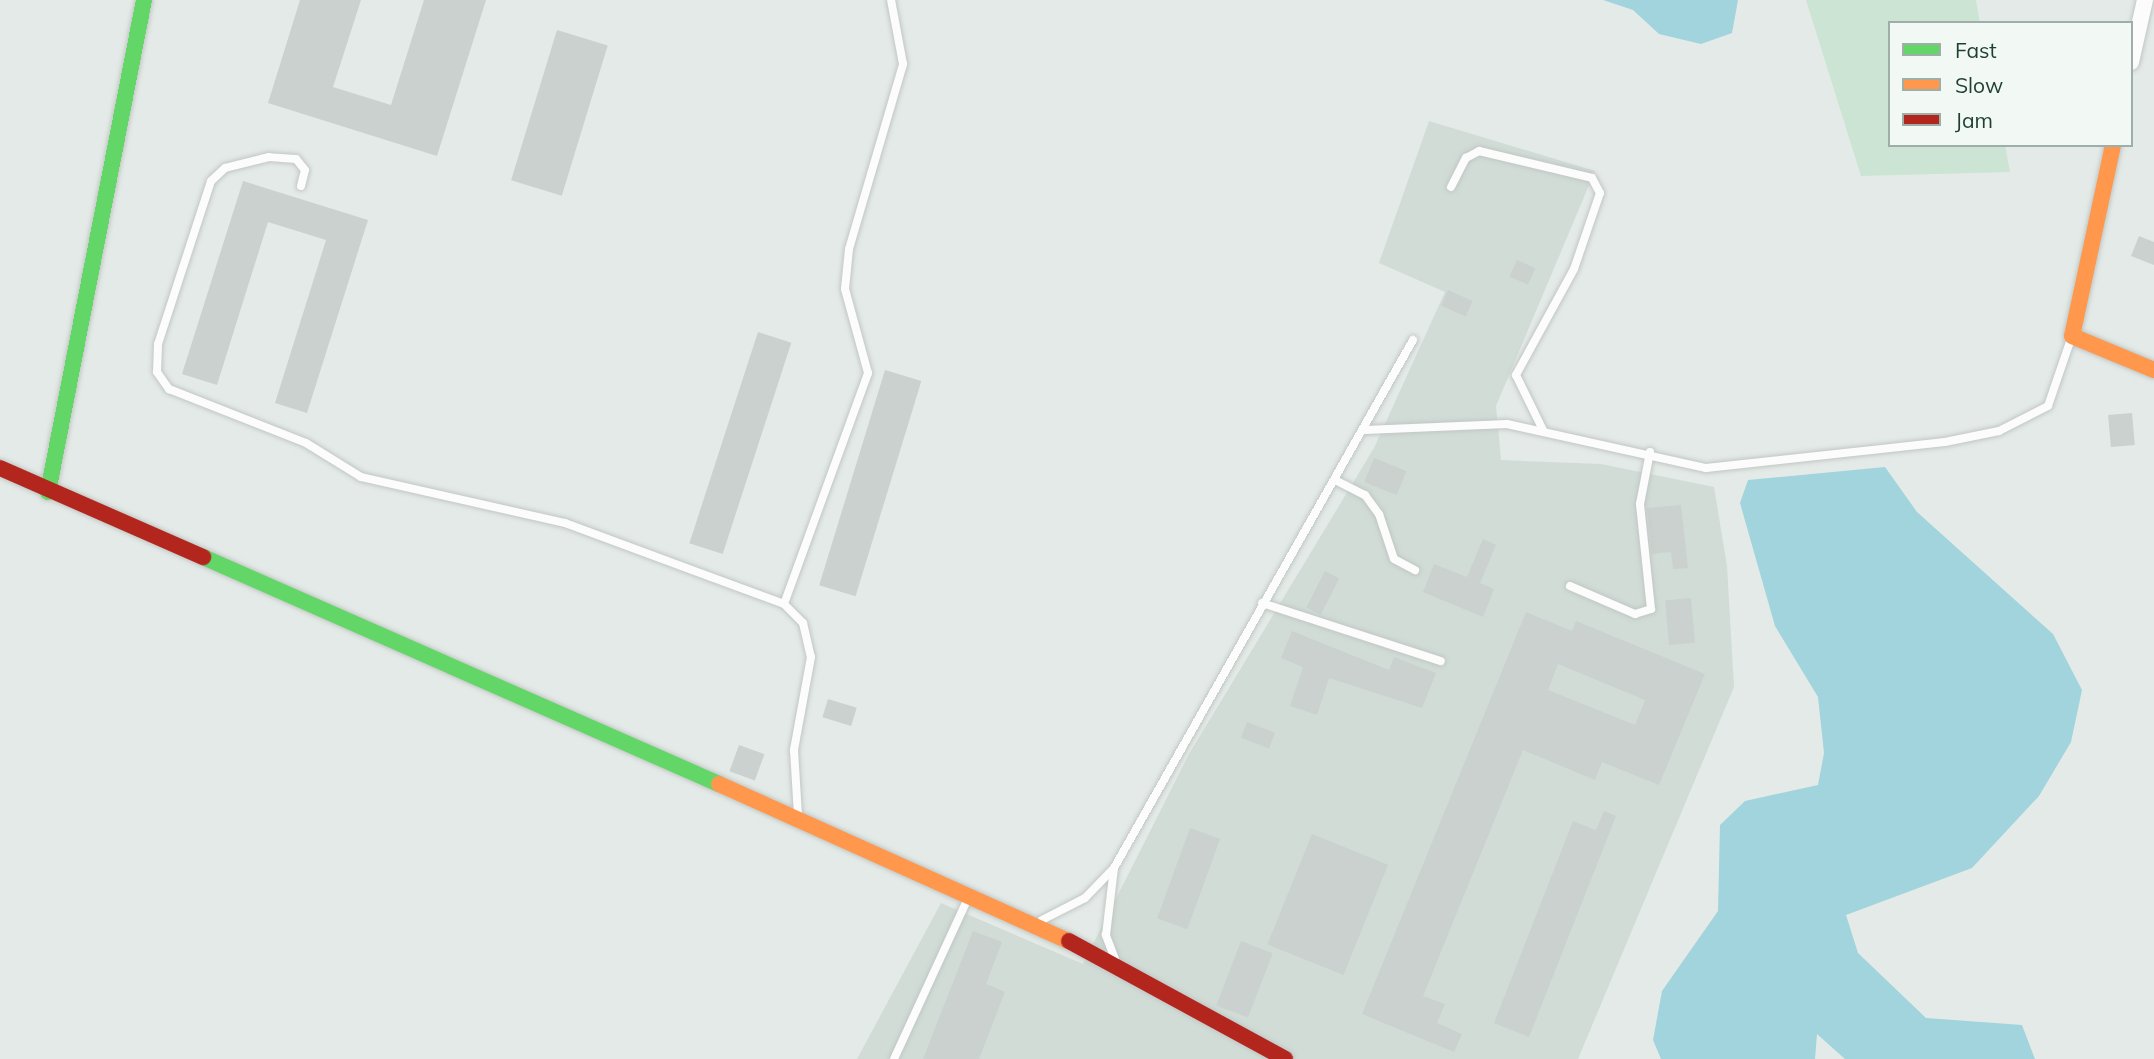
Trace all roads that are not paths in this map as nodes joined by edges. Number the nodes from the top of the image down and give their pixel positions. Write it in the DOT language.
graph roads {
  1 [pos="144,0"];
  2 [pos="891,0"];
  3 [pos="2145,0"];
  4 [pos="2133,53"];
  5 [pos="2113,147"];
  6 [pos="301,186"];
  7 [pos="1451,187"];
  8 [pos="2072,336"];
  9 [pos="1413,340"];
  10 [pos="2154,370"];
  11 [pos="1366,430"];
  12 [pos="1543,430"];
  13 [pos="1650,452"];
  14 [pos="0,468"];
  15 [pos="1335,480"];
  16 [pos="48,492"];
  17 [pos="1415,570"];
  18 [pos="1570,586"];
  19 [pos="1262,603"];
  20 [pos="784,604"];
  21 [pos="1441,661"];
  22 [pos="799,823"];
  23 [pos="1114,868"];
  24 [pos="968,898"];
  25 [pos="1036,923"];
  26 [pos="1118,968"];
  27 [pos="894,1059"];
  28 [pos="1285,1059"];
  1 -- 16 [label="street"];
  2 -- 20 [label="lane"];
  3 -- 4 [label="street"];
  5 -- 8 [label="street"];
  6 -- 20 [label="lane"];
  7 -- 12 [label="lane"];
  8 -- 10 [label="street"];
  8 -- 13 [label="lane"];
  9 -- 11 [label="lane"];
  11 -- 12 [label="lane"];
  11 -- 15 [label="lane"];
  12 -- 13 [label="lane"];
  13 -- 18 [label="lane"];
  14 -- 16 [label="street"];
  15 -- 17 [label="lane"];
  15 -- 19 [label="lane"];
  16 -- 22 [label="street"];
  19 -- 21 [label="lane"];
  19 -- 23 [label="lane"];
  20 -- 22 [label="lane"];
  22 -- 24 [label="street"];
  23 -- 25 [label="lane"];
  23 -- 26 [label="lane"];
  24 -- 25 [label="street"];
  24 -- 27 [label="lane"];
  25 -- 26 [label="street"];
  26 -- 28 [label="street"];
}
